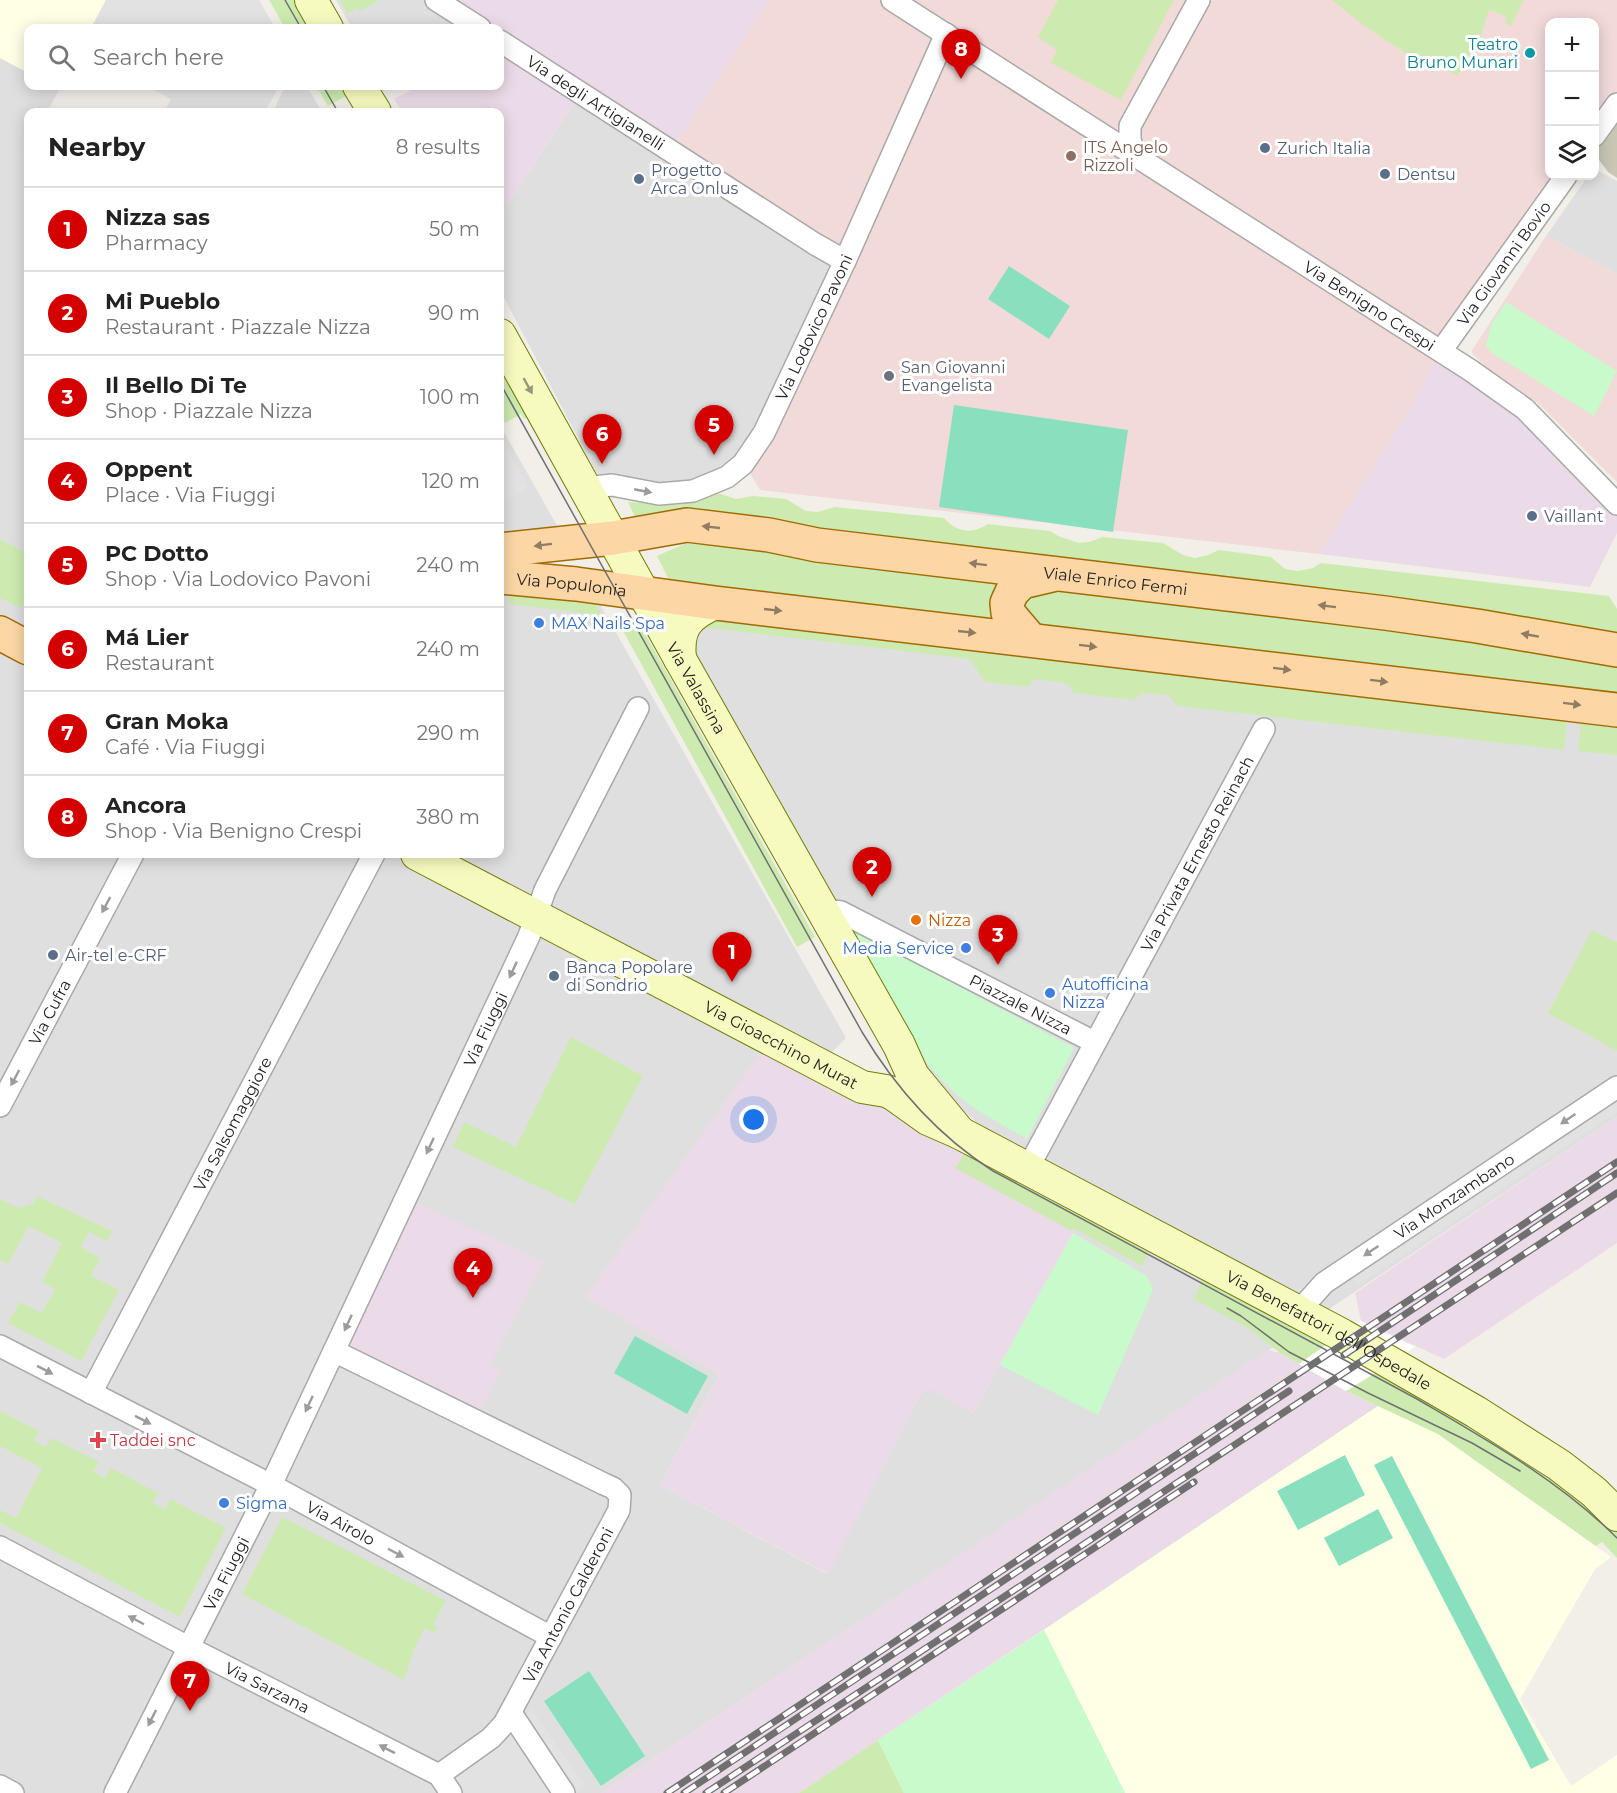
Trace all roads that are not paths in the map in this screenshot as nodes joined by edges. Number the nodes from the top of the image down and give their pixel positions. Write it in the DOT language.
graph roads {
  1 [pos="311,0"];
  2 [pos="436,0"];
  3 [pos="892,0"];
  4 [pos="1199,0"];
  5 [pos="325,24"];
  6 [pos="474,24"];
  7 [pos="946,34"];
  8 [pos="504,44"];
  9 [pos="361,90"];
  10 [pos="1617,104"];
  11 [pos="373,108"];
  12 [pos="1130,126"];
  13 [pos="1599,129"];
  14 [pos="1102,134"];
  15 [pos="1134,154"];
  16 [pos="1563,180"];
  17 [pos="845,261"];
  18 [pos="504,341"];
  19 [pos="1441,351"];
  20 [pos="585,488"];
  21 [pos="1617,504"];
  22 [pos="612,538"];
  23 [pos="504,550"];
  24 [pos="1057,574"];
  25 [pos="504,577"];
  26 [pos="644,593"];
  27 [pos="715,603"];
  28 [pos="0,633"];
  29 [pos="1030,639"];
  30 [pos="24,646"];
  31 [pos="1607,646"];
  32 [pos="680,659"];
  33 [pos="638,708"];
  34 [pos="1617,710"];
  35 [pos="1264,729"];
  36 [pos="131,858"];
  37 [pos="372,858"];
  38 [pos="425,858"];
  39 [pos="825,915"];
  40 [pos="536,916"];
  41 [pos="1094,1042"];
  42 [pos="899,1045"];
  43 [pos="862,1087"];
  44 [pos="1617,1087"];
  45 [pos="0,1106"];
  46 [pos="952,1117"];
  47 [pos="1028,1168"];
  48 [pos="1302,1314"];
  49 [pos="0,1346"];
  50 [pos="334,1351"];
  51 [pos="91,1393"];
  52 [pos="271,1485"];
  53 [pos="1617,1515"];
  54 [pos="0,1547"];
  55 [pos="551,1637"];
  56 [pos="188,1647"];
  57 [pos="510,1713"];
  58 [pos="439,1775"];
  59 [pos="0,1786"];
  60 [pos="13,1793"];
  61 [pos="115,1793"];
  62 [pos="451,1793"];
  63 [pos="564,1793"];
  1 -- 5 [label="main road"];
  2 -- 6 [label="street"];
  3 -- 7 [label="street, Via Benigno Crespi"];
  4 -- 12 [label="street"];
  7 -- 14 [label="street, Via Benigno Crespi"];
  7 -- 17 [label="street, Via Lodovico Pavoni"];
  8 -- 17 [label="street, Via degli Artigianelli"];
  9 -- 11 [label="main road"];
  10 -- 13 [label="street"];
  12 -- 14 [label="street"];
  12 -- 15 [label="street"];
  14 -- 15 [label="street, Via Benigno Crespi"];
  15 -- 19 [label="street, Via Benigno Crespi"];
  16 -- 19 [label="street, Via Giovanni Bovio"];
  20 -- 17 [label="street, Via Lodovico Pavoni, one-way"];
  18 -- 20 [label="main road, Via Valassina, one-way"];
  19 -- 21 [label="street, Via Benigno Crespi"];
  20 -- 22 [label="main road, Via Valassina"];
  22 -- 23 [label="main road, Via Populonia, one-way"];
  24 -- 22 [label="main road, Viale Enrico Fermi, one-way"];
  22 -- 26 [label="main road, Via Valassina"];
  24 -- 29 [label="main road"];
  31 -- 24 [label="main road, Viale Enrico Fermi, one-way"];
  25 -- 26 [label="main road, Via Populonia"];
  26 -- 27 [label="main road"];
  26 -- 32 [label="main road, Via Valassina"];
  27 -- 29 [label="main road, one-way"];
  27 -- 32 [label="main road"];
  28 -- 30 [label="main road"];
  29 -- 34 [label="main road, one-way"];
  32 -- 39 [label="main road, Via Valassina"];
  33 -- 40 [label="street, Via Fiuggi"];
  35 -- 41 [label="street, Via Privata Ernesto Reinach"];
  36 -- 45 [label="street, Via Cufra, one-way"];
  37 -- 51 [label="street, Via Salsomaggiore"];
  38 -- 40 [label="main road, Via Gioacchino Murat"];
  39 -- 41 [label="street, Piazzale Nizza"];
  39 -- 42 [label="main road"];
  40 -- 43 [label="main road, Via Gioacchino Murat"];
  40 -- 50 [label="street, Via Fiuggi, one-way"];
  41 -- 47 [label="street"];
  42 -- 43 [label="main road"];
  42 -- 46 [label="main road"];
  43 -- 46 [label="main road, Via Gioacchino Murat"];
  44 -- 48 [label="street, Via Monzambano, one-way"];
  46 -- 47 [label="main road, Via Gioacchino Murat"];
  47 -- 48 [label="main road, Via Benefattori dell'Ospedale"];
  48 -- 53 [label="main road, Via Benefattori dell'Ospedale"];
  49 -- 51 [label="street, Via Airolo, one-way"];
  50 -- 52 [label="street, Via Fiuggi, one-way"];
  50 -- 55 [label="street, Via Antonio Calderoni"];
  51 -- 52 [label="street, Via Airolo, one-way"];
  52 -- 55 [label="street, Via Airolo, one-way"];
  52 -- 56 [label="street, Via Fiuggi"];
  56 -- 54 [label="street, Via Sarzana, one-way"];
  55 -- 57 [label="street, Via Antonio Calderoni"];
  58 -- 56 [label="street, Via Sarzana, one-way"];
  56 -- 61 [label="street, Via Fiuggi, one-way"];
  57 -- 58 [label="street, Via Antonio Calderoni"];
  57 -- 63 [label="street"];
  58 -- 62 [label="street"];
  59 -- 60 [label="street"];
}
